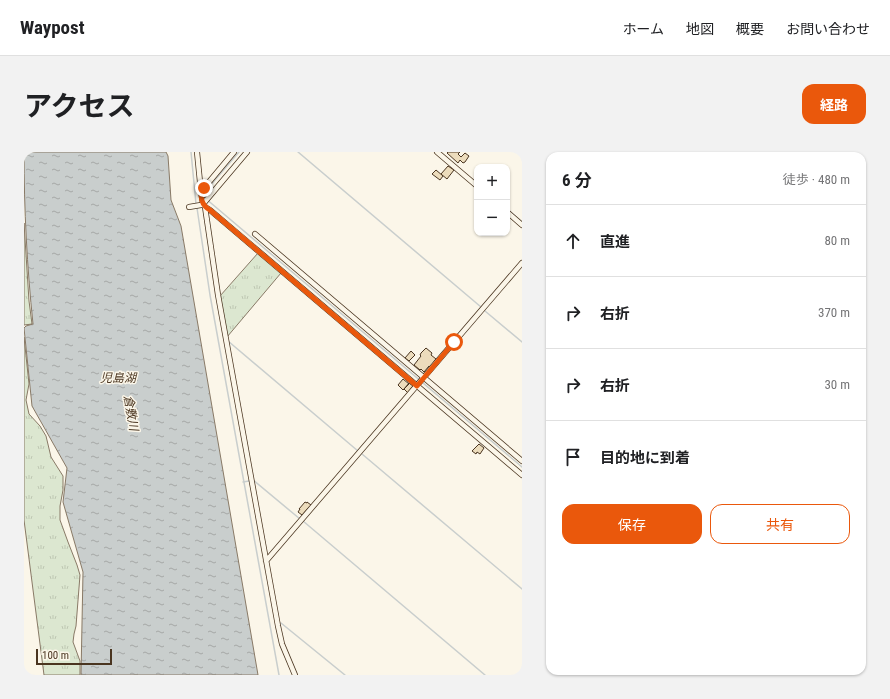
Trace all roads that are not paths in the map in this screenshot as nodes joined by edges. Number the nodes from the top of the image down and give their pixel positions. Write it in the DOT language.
graph roads {
  1 [pos="197,152"];
  2 [pos="234,152"];
  3 [pos="247,152"];
  4 [pos="437,152"];
  5 [pos="474,183"];
  6 [pos="203,199"];
  7 [pos="191,206"];
  8 [pos="510,215"];
  9 [pos="522,225"];
  10 [pos="255,234"];
  11 [pos="522,263"];
  12 [pos="421,381"];
  13 [pos="522,461"];
  14 [pos="522,476"];
  15 [pos="266,562"];
  16 [pos="295,675"];
  1 -- 6 [label="street"];
  2 -- 6 [label="street"];
  3 -- 6 [label="street"];
  4 -- 5 [label="street"];
  6 -- 7 [label="street"];
  6 -- 12 [label="street"];
  6 -- 15 [label="street"];
  8 -- 9 [label="street"];
  10 -- 12 [label="street"];
  11 -- 12 [label="street"];
  12 -- 13 [label="street"];
  12 -- 14 [label="street"];
  12 -- 15 [label="street"];
  15 -- 16 [label="street"];
}
